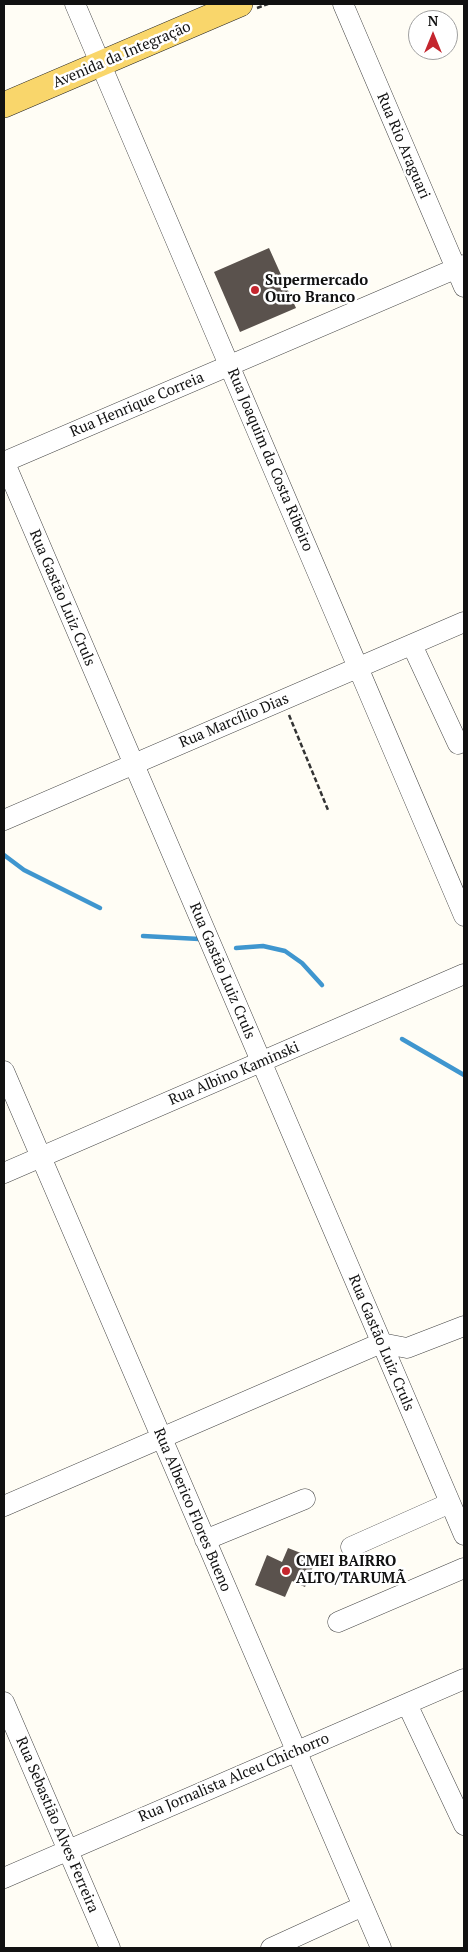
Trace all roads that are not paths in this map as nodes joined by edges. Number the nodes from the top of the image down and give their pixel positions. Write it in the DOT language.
graph roads {
  1 [pos="75,4"];
  2 [pos="240,4"];
  3 [pos="343,4"];
  4 [pos="101,64"];
  5 [pos="4,105"];
  6 [pos="460,267"];
  7 [pos="464,287"];
  8 [pos="229,366"];
  9 [pos="4,462"];
  10 [pos="464,622"];
  11 [pos="412,645"];
  12 [pos="358,668"];
  13 [pos="458,744"];
  14 [pos="133,764"];
  15 [pos="4,820"];
  16 [pos="464,916"];
  17 [pos="464,974"];
  18 [pos="261,1062"];
  19 [pos="4,1072"];
  20 [pos="41,1157"];
  21 [pos="4,1173"];
  22 [pos="464,1326"];
  23 [pos="381,1343"];
  24 [pos="161,1438"];
  25 [pos="305,1499"];
  26 [pos="450,1503"];
  27 [pos="4,1506"];
  28 [pos="464,1535"];
  29 [pos="205,1540"];
  30 [pos="351,1547"];
  31 [pos="464,1568"];
  32 [pos="338,1622"];
  33 [pos="464,1679"];
  34 [pos="4,1702"];
  35 [pos="407,1704"];
  36 [pos="296,1752"];
  37 [pos="464,1825"];
  38 [pos="68,1850"];
  39 [pos="4,1878"];
  40 [pos="363,1906"];
  41 [pos="110,1948"];
  42 [pos="271,1948"];
  43 [pos="381,1948"];
  1 -- 4 [label="street, Rua Joaquim da Costa Ribeiro"];
  2 -- 4 [label="main road, Avenida da Integração"];
  3 -- 6 [label="street, Rua Rio Araguari"];
  4 -- 5 [label="main road, Avenida da Integração"];
  4 -- 8 [label="street, Rua Joaquim da Costa Ribeiro"];
  6 -- 7 [label="street, Rua Rio Araguari"];
  6 -- 8 [label="street, Rua Henrique Correia"];
  8 -- 9 [label="street, Rua Henrique Correia"];
  8 -- 12 [label="street, Rua Joaquim da Costa Ribeiro"];
  9 -- 14 [label="street, Rua Gastão Luiz Cruls"];
  10 -- 11 [label="street, Rua Marcílio Dias"];
  11 -- 12 [label="street, Rua Marcílio Dias"];
  11 -- 13 [label="street"];
  12 -- 14 [label="street, Rua Marcílio Dias"];
  12 -- 16 [label="street, Rua Joaquim da Costa Ribeiro"];
  14 -- 15 [label="street, Rua Marcílio Dias"];
  14 -- 18 [label="street, Rua Gastão Luiz Cruls"];
  17 -- 18 [label="street, Rua Albino Kaminski"];
  18 -- 20 [label="street, Rua Albino Kaminski"];
  18 -- 23 [label="street, Rua Gastão Luiz Cruls"];
  19 -- 20 [label="street, Rua Alberico Flores Bueno"];
  20 -- 21 [label="street, Rua Albino Kaminski"];
  20 -- 24 [label="street, Rua Alberico Flores Bueno"];
  22 -- 23 [label="street"];
  23 -- 24 [label="street"];
  23 -- 26 [label="street, Rua Gastão Luiz Cruls"];
  24 -- 27 [label="street"];
  24 -- 29 [label="street, Rua Alberico Flores Bueno"];
  25 -- 29 [label="street"];
  26 -- 28 [label="street, Rua Gastão Luiz Cruls"];
  26 -- 30 [label="street"];
  29 -- 36 [label="street, Rua Alberico Flores Bueno"];
  31 -- 32 [label="street"];
  33 -- 35 [label="street, Rua Jornalista Alceu Chichorro"];
  34 -- 38 [label="street, Rua Sebastião Alves Ferreira"];
  35 -- 36 [label="street, Rua Jornalista Alceu Chichorro"];
  35 -- 37 [label="street"];
  36 -- 38 [label="street, Rua Jornalista Alceu Chichorro"];
  36 -- 40 [label="street, Rua Alberico Flores Bueno"];
  38 -- 39 [label="street, Rua Jornalista Alceu Chichorro"];
  38 -- 41 [label="street, Rua Sebastião Alves Ferreira"];
  40 -- 42 [label="street"];
  40 -- 43 [label="street, Rua Alberico Flores Bueno"];
}
